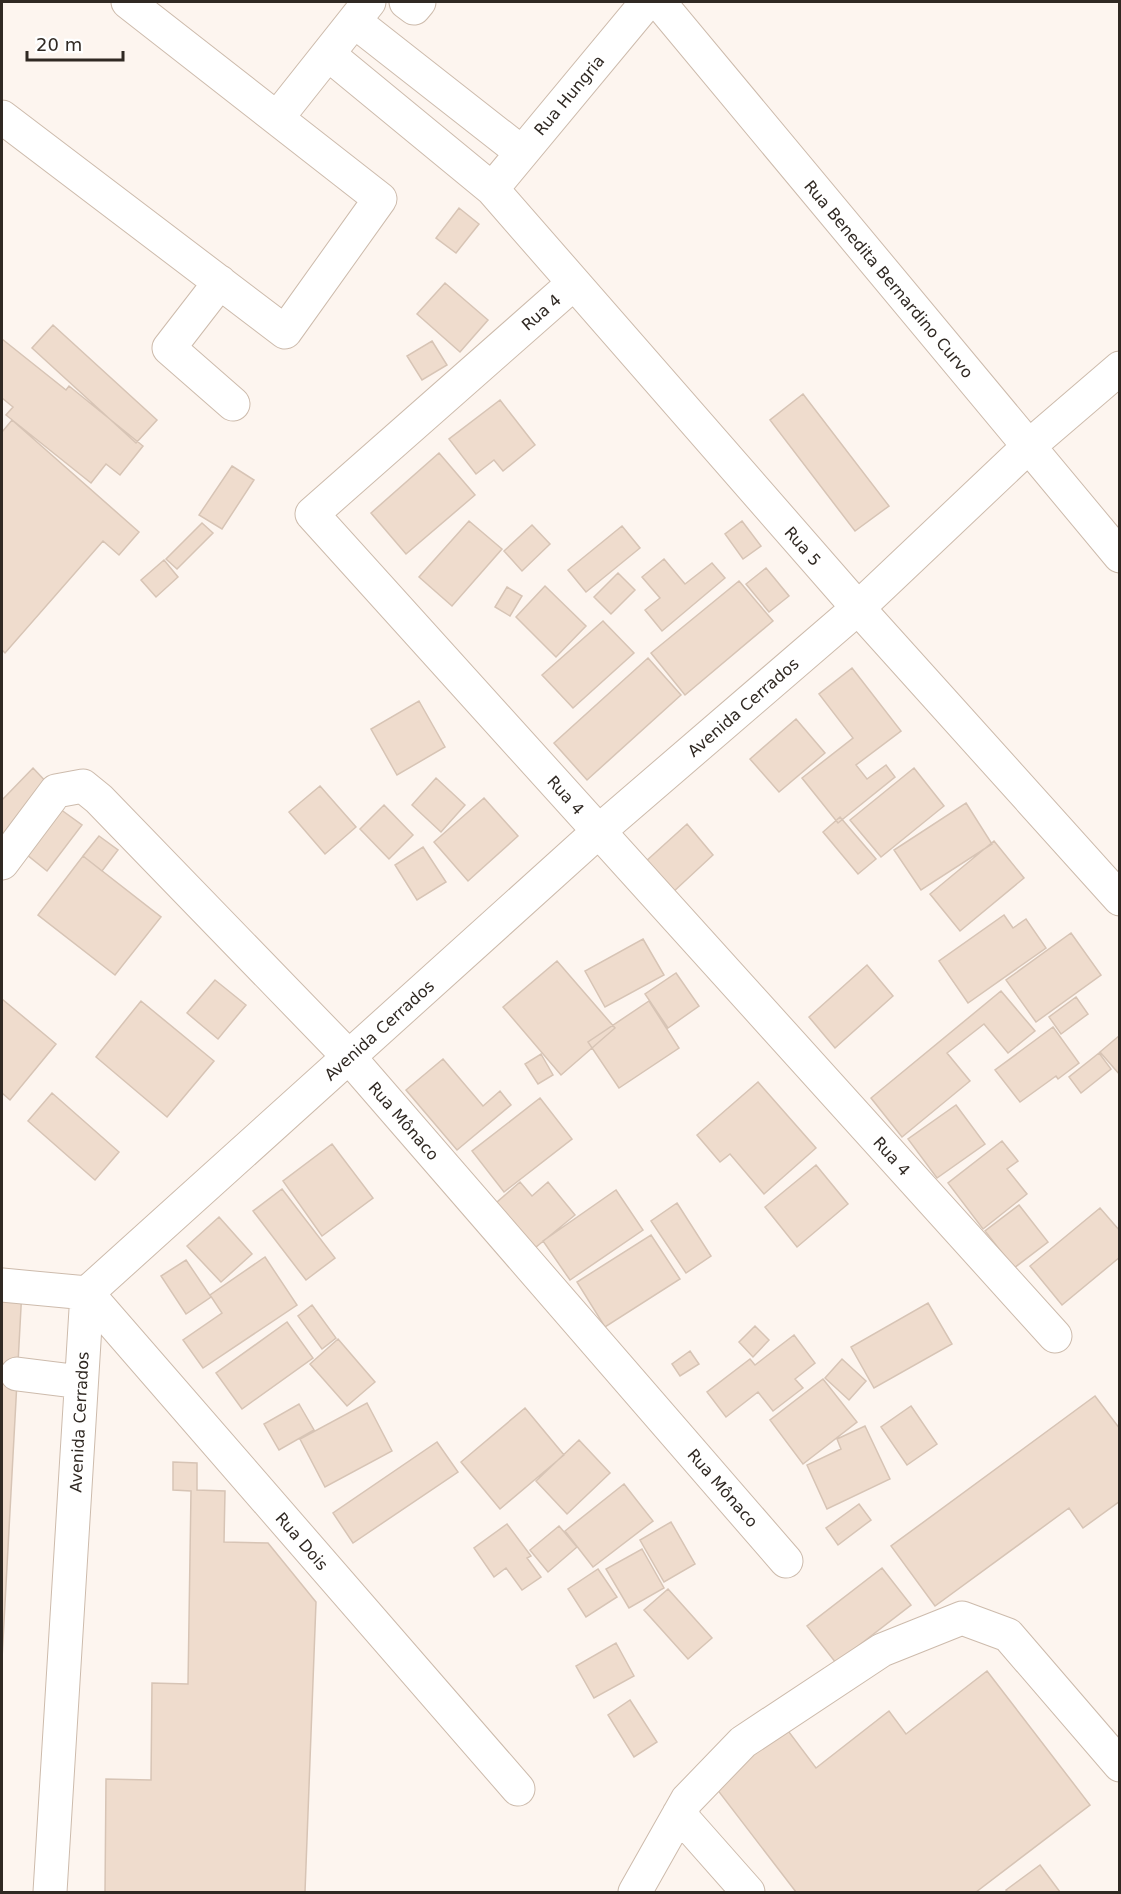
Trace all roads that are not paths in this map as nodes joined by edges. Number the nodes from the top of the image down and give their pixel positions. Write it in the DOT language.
graph roads {
  1 [pos="128,2"];
  2 [pos="405,2"];
  3 [pos="420,2"];
  4 [pos="647,2"];
  5 [pos="659,2"];
  6 [pos="361,11"];
  7 [pos="328,54"];
  8 [pos="2,117"];
  9 [pos="277,118"];
  10 [pos="521,152"];
  11 [pos="492,189"];
  12 [pos="220,282"];
  13 [pos="574,283"];
  14 [pos="1119,368"];
  15 [pos="233,404"];
  16 [pos="1028,447"];
  17 [pos="1119,556"];
  18 [pos="858,608"];
  19 [pos="599,831"];
  20 [pos="2,864"];
  21 [pos="1119,899"];
  22 [pos="348,1057"];
  23 [pos="2,1285"];
  24 [pos="87,1293"];
  25 [pos="1054,1336"];
  26 [pos="17,1374"];
  27 [pos="81,1382"];
  28 [pos="786,1561"];
  29 [pos="1119,1765"];
  30 [pos="518,1789"];
  31 [pos="679,1814"];
  32 [pos="50,1893"];
  33 [pos="635,1893"];
  34 [pos="748,1893"];
  1 -- 9 [label="street"];
  2 -- 3 [label="street"];
  4 -- 10 [label="street, Rua Hungria"];
  5 -- 16 [label="street, Rua Benedita Bernardino Curvo"];
  6 -- 7 [label="street"];
  6 -- 10 [label="street"];
  7 -- 9 [label="street"];
  7 -- 11 [label="street, Rua 5"];
  8 -- 12 [label="street"];
  9 -- 12 [label="street"];
  10 -- 11 [label="street, Rua Hungria"];
  11 -- 13 [label="street, Rua 5"];
  12 -- 15 [label="street"];
  13 -- 18 [label="street, Rua 5"];
  13 -- 19 [label="street, Rua 4"];
  14 -- 16 [label="street, Avenida Cerrados"];
  16 -- 17 [label="street, Rua Benedita Bernardino Curvo"];
  16 -- 18 [label="street, Avenida Cerrados"];
  18 -- 19 [label="street, Avenida Cerrados"];
  18 -- 21 [label="street, Rua 5"];
  19 -- 22 [label="street, Avenida Cerrados"];
  19 -- 25 [label="street, Rua 4"];
  20 -- 22 [label="street, Rua Mônaco"];
  22 -- 24 [label="street, Avenida Cerrados"];
  22 -- 28 [label="street, Rua Mônaco"];
  23 -- 24 [label="street"];
  24 -- 27 [label="street, Avenida Cerrados"];
  24 -- 30 [label="street, Rua Dois"];
  26 -- 27 [label="street"];
  27 -- 32 [label="street, Avenida Cerrados"];
  29 -- 31 [label="street"];
  31 -- 33 [label="street"];
  31 -- 34 [label="street"];
}
